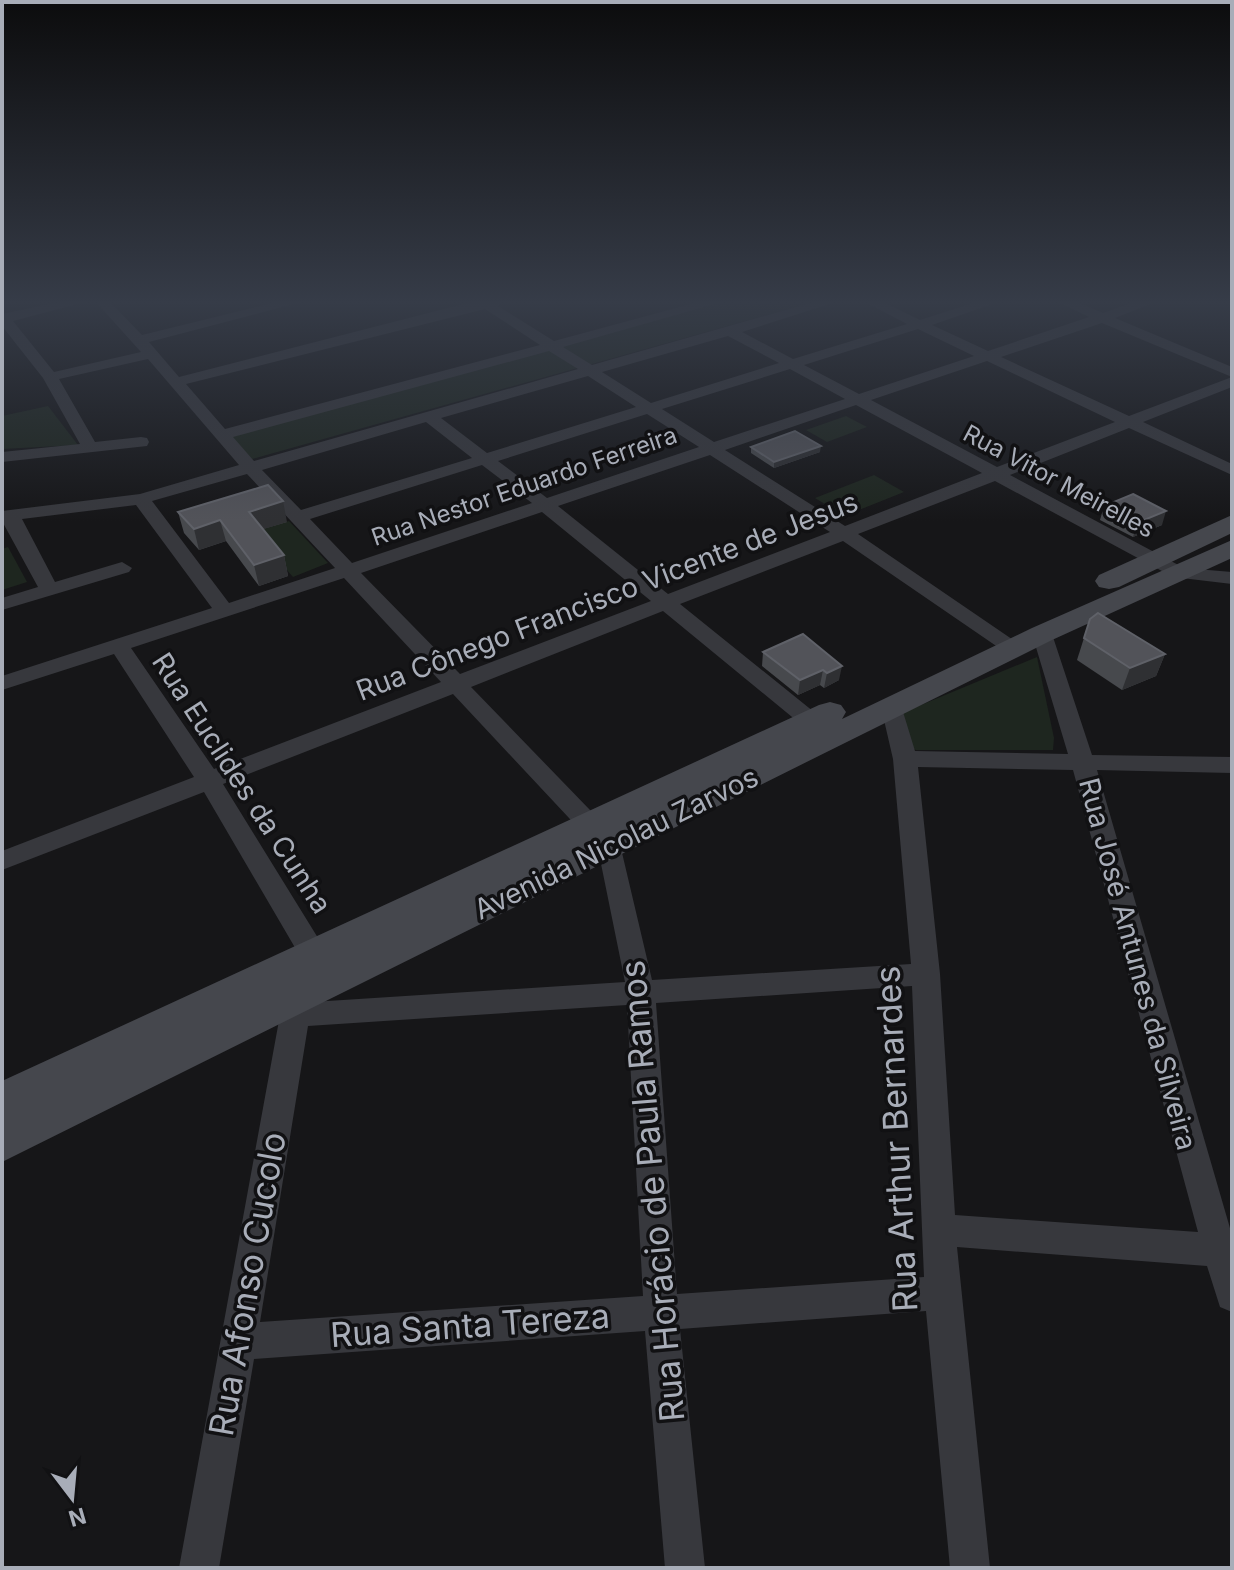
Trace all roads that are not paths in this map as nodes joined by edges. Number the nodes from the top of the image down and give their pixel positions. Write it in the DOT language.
graph roads {
  1 [pos="48,374"];
  2 [pos="59,374"];
  3 [pos="170,374"];
  4 [pos="207,374"];
  5 [pos="451,374"];
  6 [pos="579,374"];
  7 [pos="595,374"];
  8 [pos="755,374"];
  9 [pos="807,374"];
  10 [pos="933,374"];
  11 [pos="1027,374"];
  12 [pos="50,377"];
  13 [pos="177,382"];
  14 [pos="1232,382"];
  15 [pos="856,400"];
  16 [pos="649,407"];
  17 [pos="429,417"];
  18 [pos="1132,423"];
  19 [pos="221,435"];
  20 [pos="141,442"];
  21 [pos="91,449"];
  22 [pos="710,449"];
  23 [pos="2,457"];
  24 [pos="484,458"];
  25 [pos="250,467"];
  26 [pos="1232,470"];
  27 [pos="995,475"];
  28 [pos="141,499"];
  29 [pos="544,504"];
  30 [pos="7,516"];
  31 [pos="298,517"];
  32 [pos="844,533"];
  33 [pos="1229,556"];
  34 [pos="1167,566"];
  35 [pos="122,568"];
  36 [pos="350,570"];
  37 [pos="49,589"];
  38 [pos="667,603"];
  39 [pos="2,604"];
  40 [pos="223,609"];
  41 [pos="1015,639"];
  42 [pos="118,644"];
  43 [pos="2,683"];
  44 [pos="458,684"];
  45 [pos="892,707"];
  46 [pos="822,729"];
  47 [pos="905,759"];
  48 [pos="1082,760"];
  49 [pos="1232,765"];
  50 [pos="210,782"];
  51 [pos="600,835"];
  52 [pos="2,861"];
  53 [pos="926,974"];
  54 [pos="309,988"];
  55 [pos="641,993"];
  56 [pos="2,1102"];
  57 [pos="2,1142"];
  58 [pos="939,1230"];
  59 [pos="1225,1251"];
  60 [pos="942,1293"];
  61 [pos="1232,1295"];
  62 [pos="661,1312"];
  63 [pos="237,1342"];
  64 [pos="199,1568"];
  65 [pos="685,1568"];
  66 [pos="970,1568"];
  1 -- 12 [label="street"];
  2 -- 12 [label="street"];
  3 -- 13 [label="street"];
  4 -- 13 [label="street"];
  5 -- 19 [label="street"];
  6 -- 17 [label="street"];
  7 -- 16 [label="street"];
  8 -- 16 [label="street"];
  9 -- 15 [label="street, Rua Vitor Meirelles"];
  10 -- 15 [label="street, Rua Nestor Eduardo Ferreira"];
  11 -- 18 [label="street"];
  12 -- 21 [label="street"];
  13 -- 19 [label="street"];
  14 -- 18 [label="street, Rua Cônego Francisco Vicente de Jesus"];
  15 -- 22 [label="street, Rua Nestor Eduardo Ferreira"];
  15 -- 27 [label="street, Rua Vitor Meirelles"];
  16 -- 22 [label="street"];
  16 -- 24 [label="street"];
  17 -- 24 [label="street"];
  17 -- 25 [label="street"];
  18 -- 26 [label="street"];
  18 -- 27 [label="street, Rua Cônego Francisco Vicente de Jesus"];
  19 -- 25 [label="street"];
  20 -- 21 [label="street"];
  21 -- 23 [label="street"];
  22 -- 29 [label="street, Rua Nestor Eduardo Ferreira"];
  22 -- 32 [label="street"];
  24 -- 29 [label="street"];
  24 -- 31 [label="street"];
  25 -- 28 [label="street"];
  25 -- 31 [label="street"];
  27 -- 32 [label="street, Rua Cônego Francisco Vicente de Jesus"];
  27 -- 34 [label="street, Rua Vitor Meirelles"];
  28 -- 30 [label="street"];
  28 -- 40 [label="street"];
  29 -- 36 [label="street, Rua Nestor Eduardo Ferreira"];
  29 -- 38 [label="street"];
  30 -- 37 [label="street"];
  31 -- 36 [label="street"];
  32 -- 38 [label="street, Rua Cônego Francisco Vicente de Jesus"];
  32 -- 41 [label="street"];
  33 -- 34 [label="main road, Avenida Nicolau Zarvos"];
  34 -- 41 [label="main road, Avenida Nicolau Zarvos"];
  34 -- 41 [label="main road, Avenida Nicolau Zarvos"];
  35 -- 37 [label="street"];
  36 -- 40 [label="street, Rua Nestor Eduardo Ferreira"];
  36 -- 44 [label="street"];
  37 -- 39 [label="street"];
  38 -- 44 [label="street, Rua Cônego Francisco Vicente de Jesus"];
  38 -- 46 [label="street"];
  40 -- 42 [label="street, Rua Nestor Eduardo Ferreira"];
  41 -- 45 [label="main road, Avenida Nicolau Zarvos"];
  41 -- 46 [label="main road, Avenida Nicolau Zarvos"];
  41 -- 48 [label="street, Rua José Antunes da Silveira"];
  42 -- 43 [label="street, Rua Nestor Eduardo Ferreira"];
  42 -- 50 [label="street, Rua Euclides da Cunha"];
  44 -- 50 [label="street, Rua Cônego Francisco Vicente de Jesus"];
  44 -- 51 [label="street"];
  45 -- 46 [label="main road, Avenida Nicolau Zarvos"];
  45 -- 47 [label="street, Rua Arthur Bernardes"];
  46 -- 51 [label="main road, Avenida Nicolau Zarvos"];
  47 -- 48 [label="street"];
  47 -- 53 [label="street, Rua Arthur Bernardes"];
  48 -- 49 [label="street"];
  48 -- 59 [label="street, Rua José Antunes da Silveira"];
  50 -- 52 [label="street, Rua Cônego Francisco Vicente de Jesus"];
  50 -- 54 [label="street, Rua Euclides da Cunha"];
  51 -- 54 [label="main road, Avenida Nicolau Zarvos"];
  51 -- 55 [label="street, Rua Horácio de Paula Ramos"];
  53 -- 55 [label="street"];
  53 -- 58 [label="street, Rua Arthur Bernardes"];
  54 -- 55 [label="street"];
  54 -- 56 [label="main road, Avenida Nicolau Zarvos"];
  54 -- 57 [label="main road, Avenida Nicolau Zarvos"];
  54 -- 63 [label="street, Rua Afonso Cucolo"];
  55 -- 62 [label="street, Rua Horácio de Paula Ramos"];
  58 -- 59 [label="street"];
  58 -- 60 [label="street, Rua Arthur Bernardes"];
  59 -- 61 [label="street, Rua José Antunes da Silveira"];
  60 -- 62 [label="street, Rua Santa Tereza"];
  60 -- 66 [label="street, Rua Arthur Bernardes"];
  62 -- 63 [label="street, Rua Santa Tereza"];
  62 -- 65 [label="street, Rua Horácio de Paula Ramos"];
  63 -- 64 [label="street, Rua Afonso Cucolo"];
}
